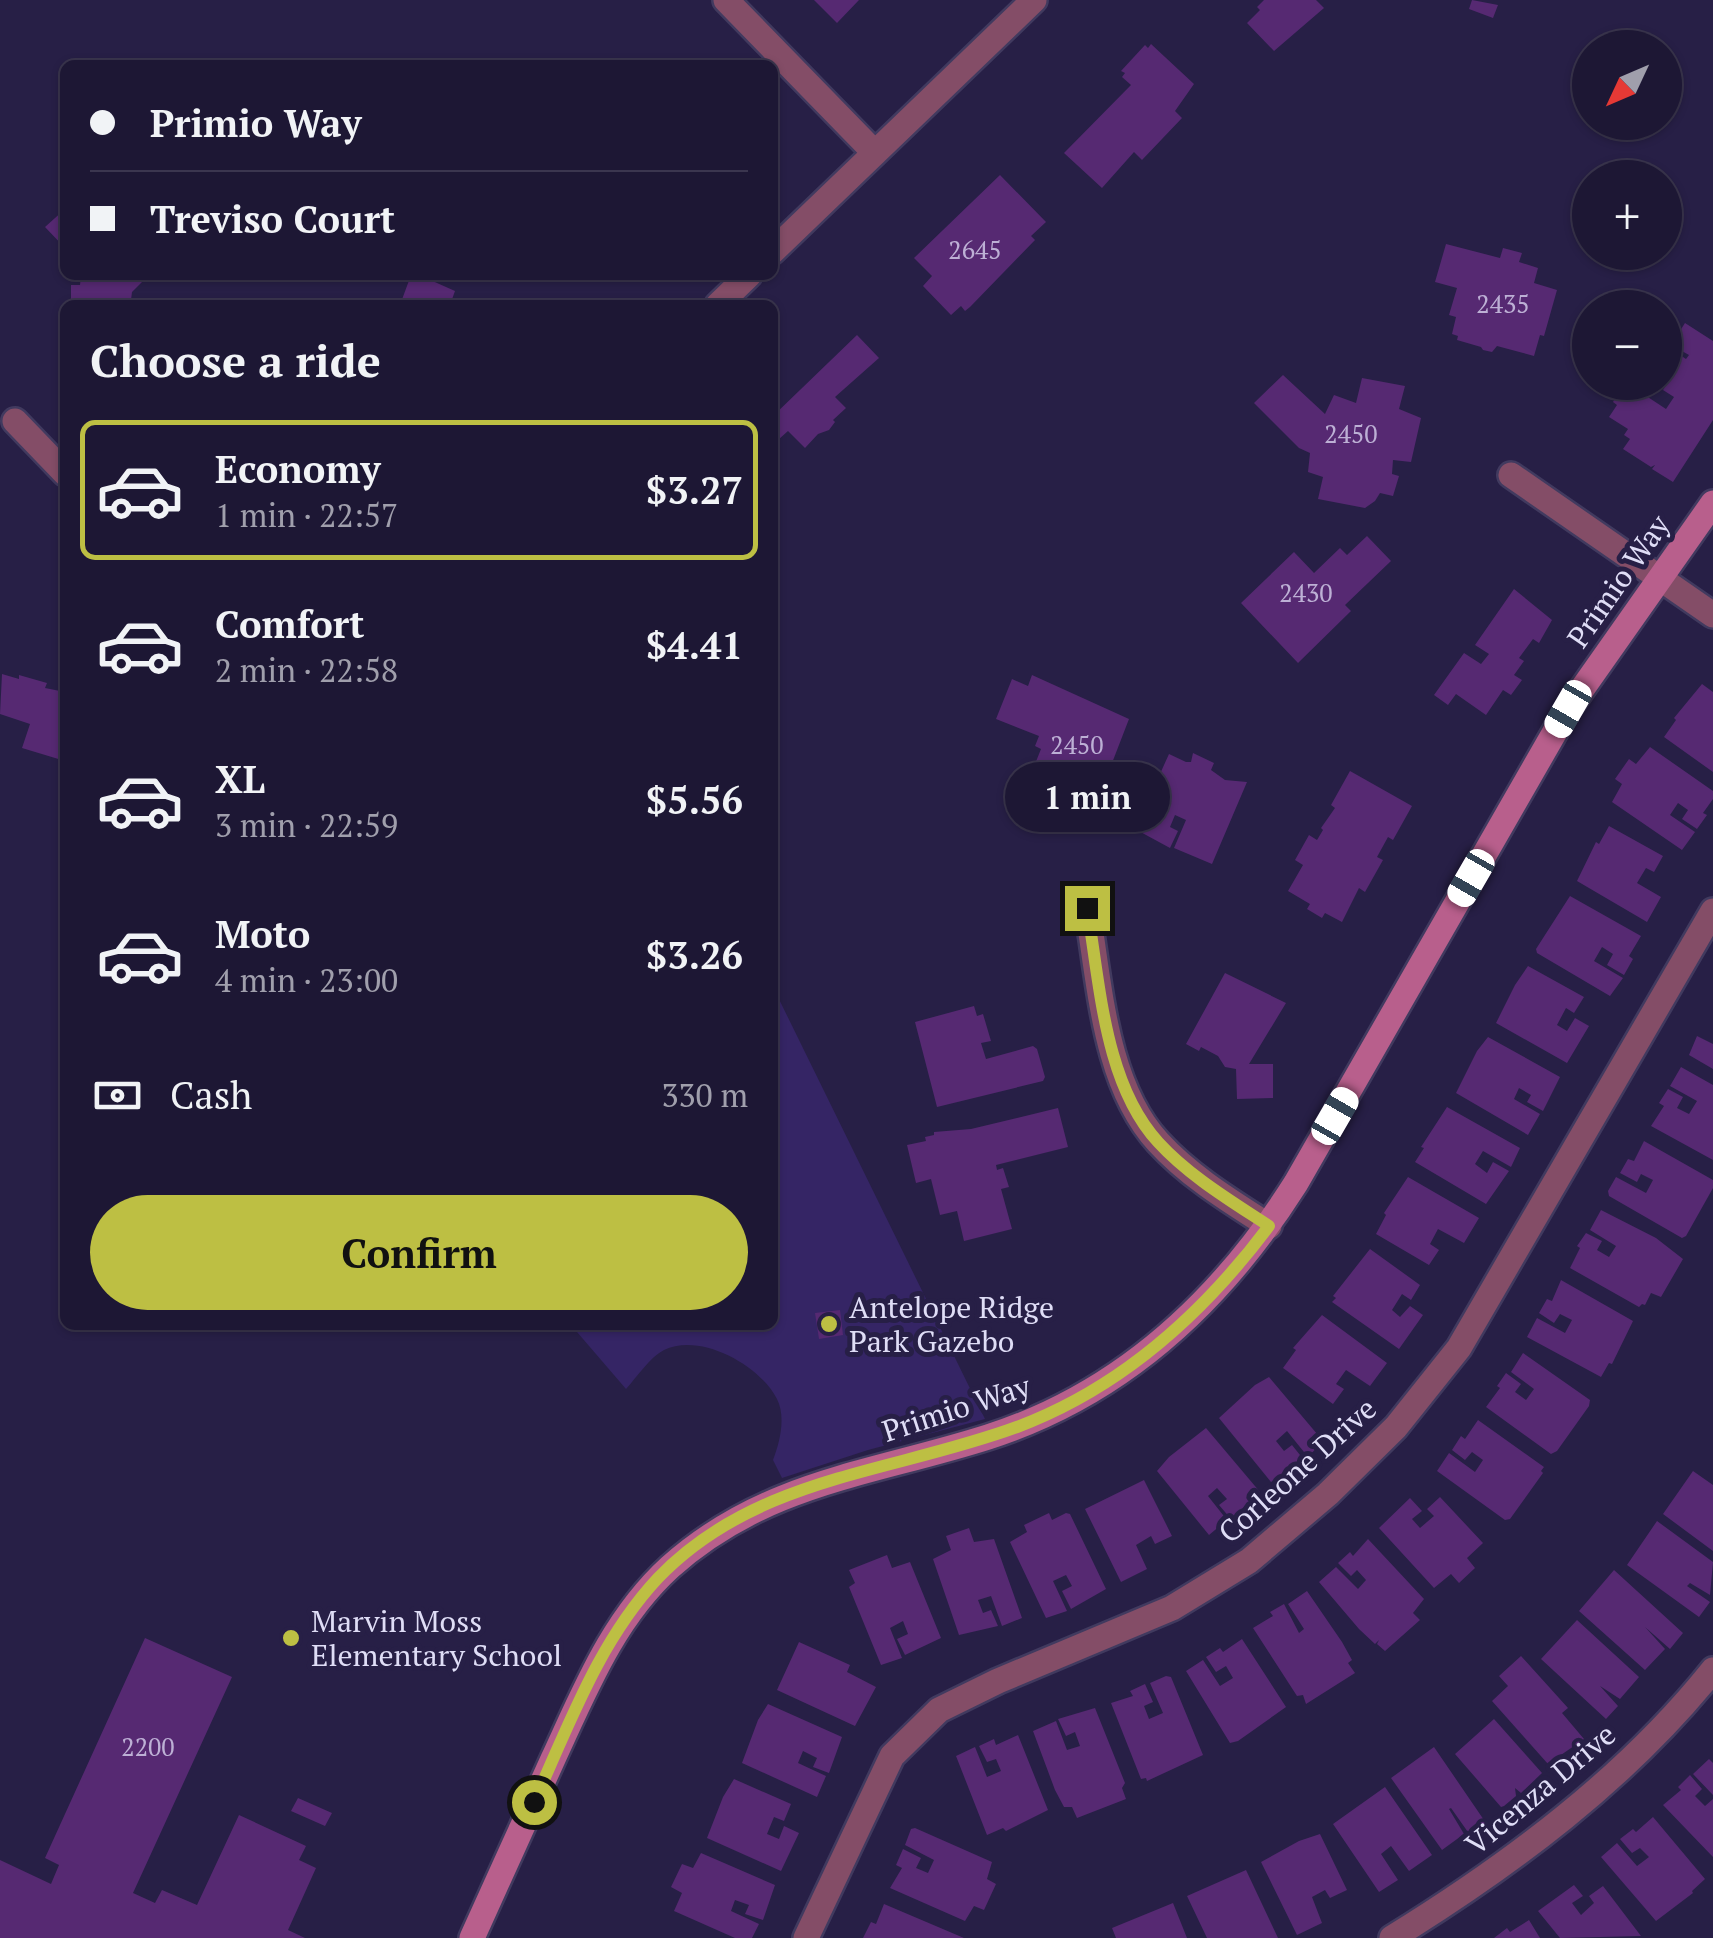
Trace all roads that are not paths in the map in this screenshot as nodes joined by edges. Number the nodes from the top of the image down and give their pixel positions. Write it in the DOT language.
graph roads {
  1 [pos="726,0"];
  2 [pos="1034,0"];
  3 [pos="875,153"];
  4 [pos="778,246"];
  5 [pos="744,280"];
  6 [pos="723,300"];
  7 [pos="15,421"];
  8 [pos="60,468"];
  9 [pos="1510,476"];
  10 [pos="1713,502"];
  11 [pos="1660,578"];
  12 [pos="1713,615"];
  13 [pos="1087,908"];
  14 [pos="1713,911"];
  15 [pos="1269,1226"];
  16 [pos="1713,1670"];
  17 [pos="472,1938"];
  18 [pos="806,1938"];
  19 [pos="1392,1938"];
  1 -- 3 [label="street"];
  2 -- 3 [label="street"];
  3 -- 4 [label="street"];
  5 -- 6 [label="street"];
  7 -- 8 [label="street"];
  9 -- 11 [label="street"];
  10 -- 11 [label="street, Primio Way"];
  11 -- 12 [label="street"];
  11 -- 15 [label="street, Primio Way"];
  13 -- 15 [label="street"];
  14 -- 18 [label="street, Corleone Drive"];
  15 -- 17 [label="street, Primio Way"];
  16 -- 19 [label="street, Vicenza Drive"];
}
